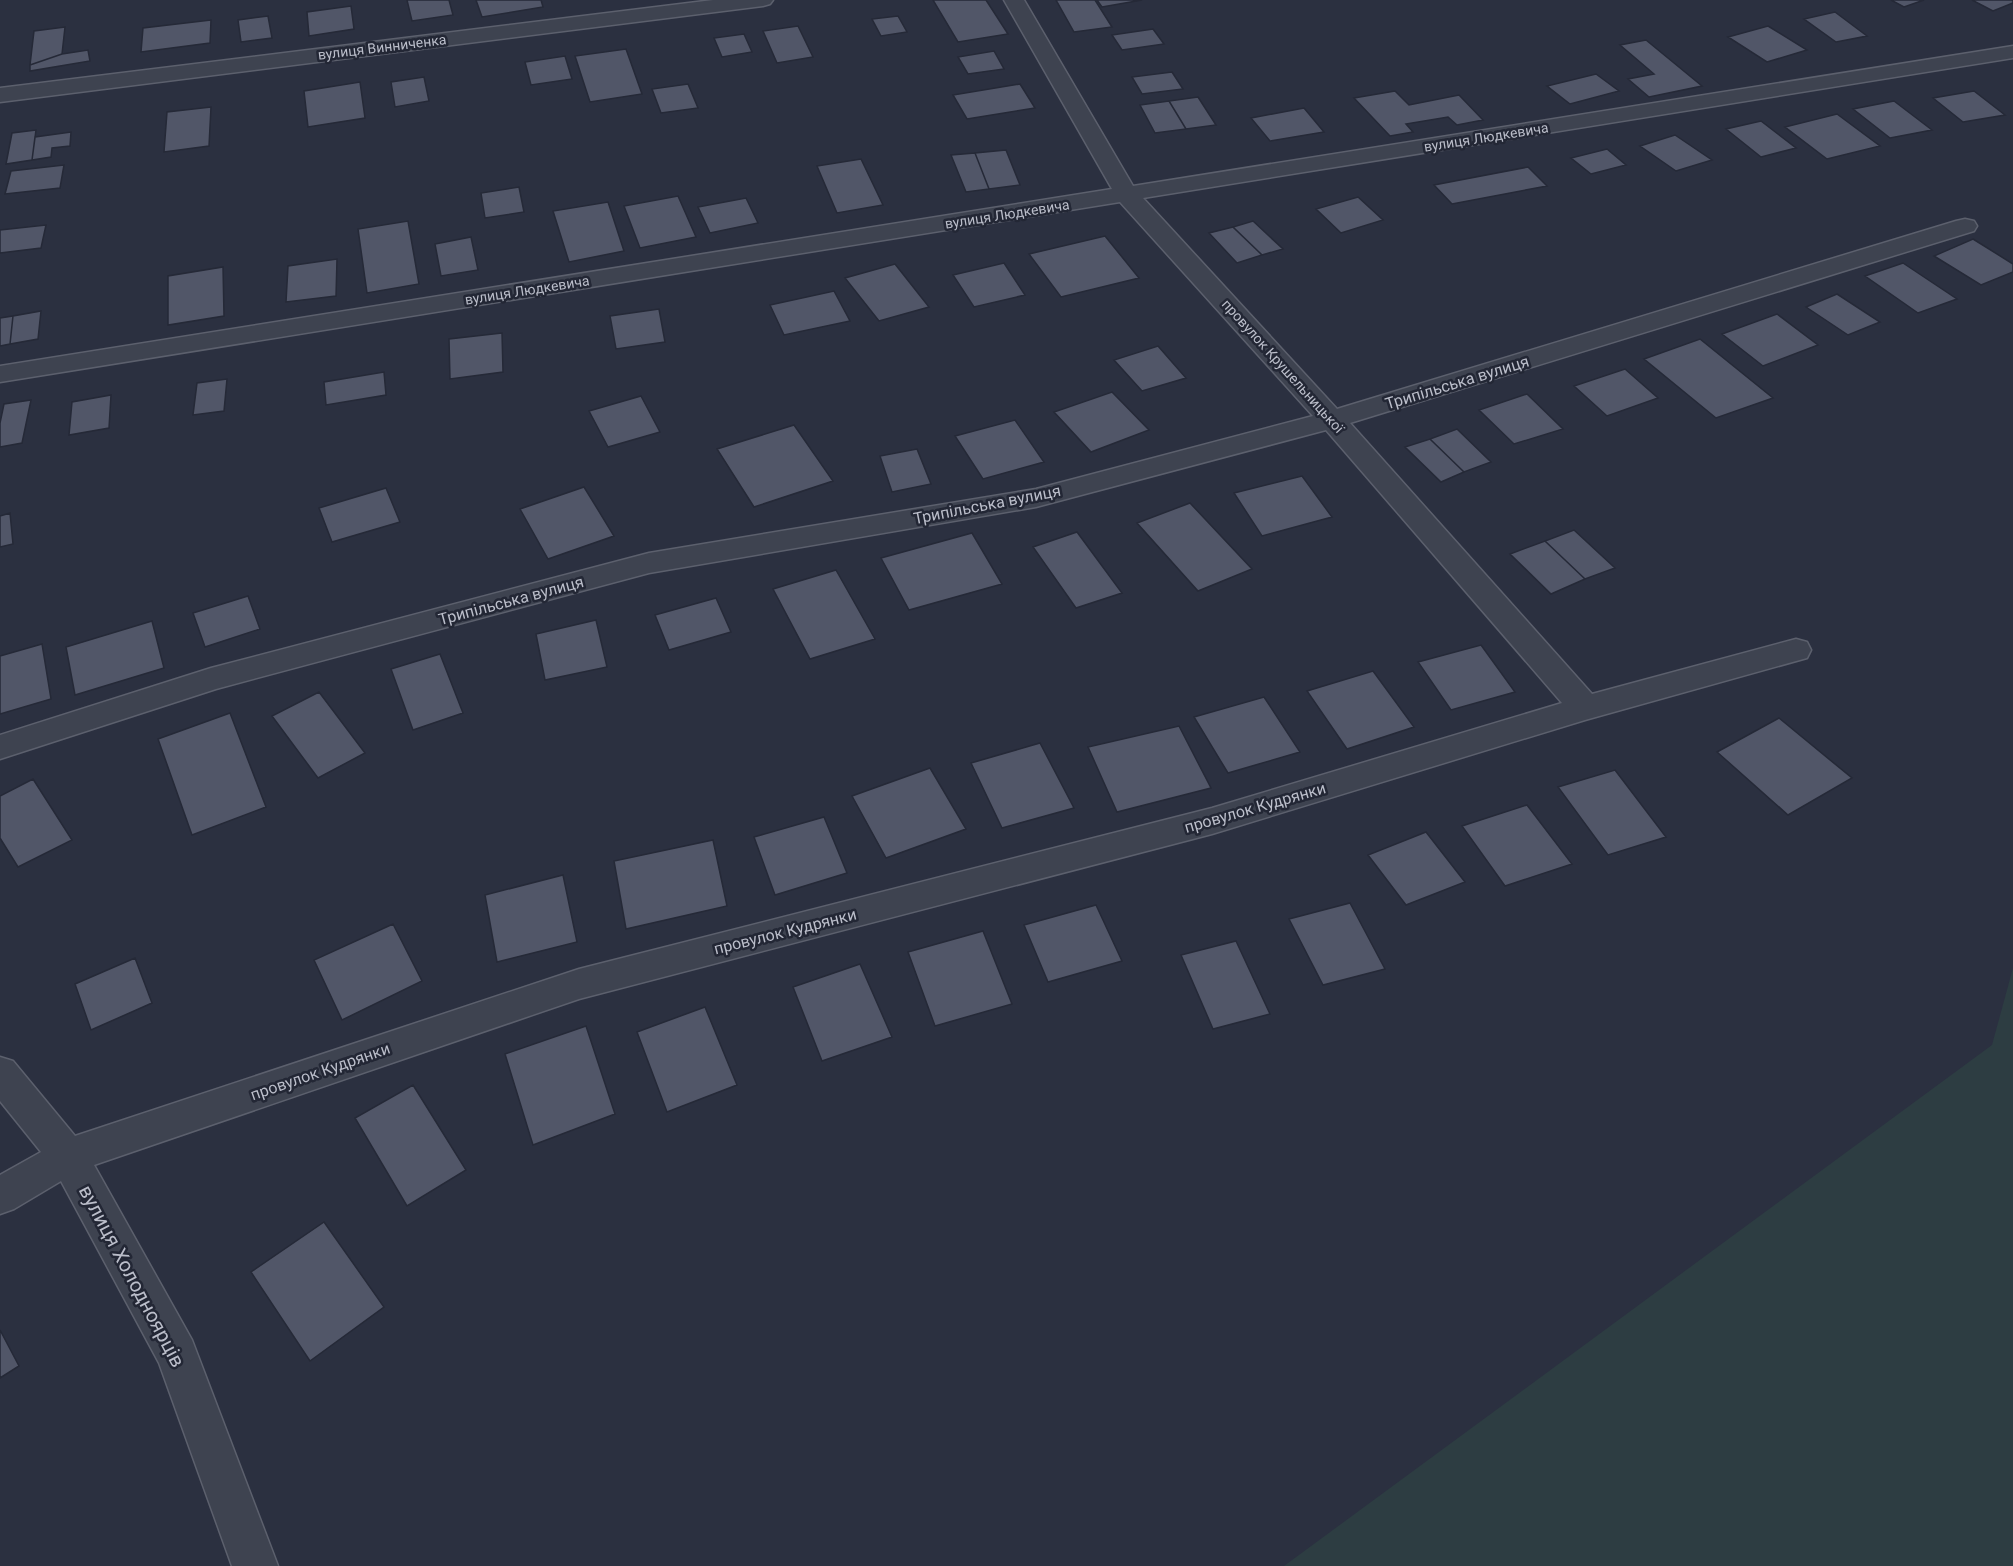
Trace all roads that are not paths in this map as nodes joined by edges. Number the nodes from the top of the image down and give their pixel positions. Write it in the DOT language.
graph roads {
  1 [pos="763,0"];
  2 [pos="1014,0"];
  3 [pos="2013,52"];
  4 [pos="0,94"];
  5 [pos="1127,195"];
  6 [pos="1965,226"];
  7 [pos="0,374"];
  8 [pos="1332,420"];
  9 [pos="1796,650"];
  10 [pos="1585,708"];
  11 [pos="0,747"];
  12 [pos="0,1073"];
  13 [pos="68,1156"];
  14 [pos="0,1196"];
  15 [pos="255,1566"];
  1 -- 4 [label="street, вулиця Винниченка"];
  2 -- 5 [label="street, провулок Крушельницької"];
  3 -- 5 [label="street, вулиця Людкевича"];
  5 -- 7 [label="street, вулиця Людкевича"];
  5 -- 8 [label="street, провулок Крушельницької"];
  6 -- 8 [label="street, Трипільська вулиця"];
  8 -- 10 [label="street, провулок Крушельницької"];
  8 -- 11 [label="street, Трипільська вулиця"];
  9 -- 10 [label="street, провулок Кудрянки"];
  10 -- 13 [label="street, провулок Кудрянки"];
  12 -- 13 [label="street, вулиця Холодноярців"];
  13 -- 14 [label="street, провулок Кудрянки"];
  13 -- 15 [label="street, вулиця Холодноярців"];
}
